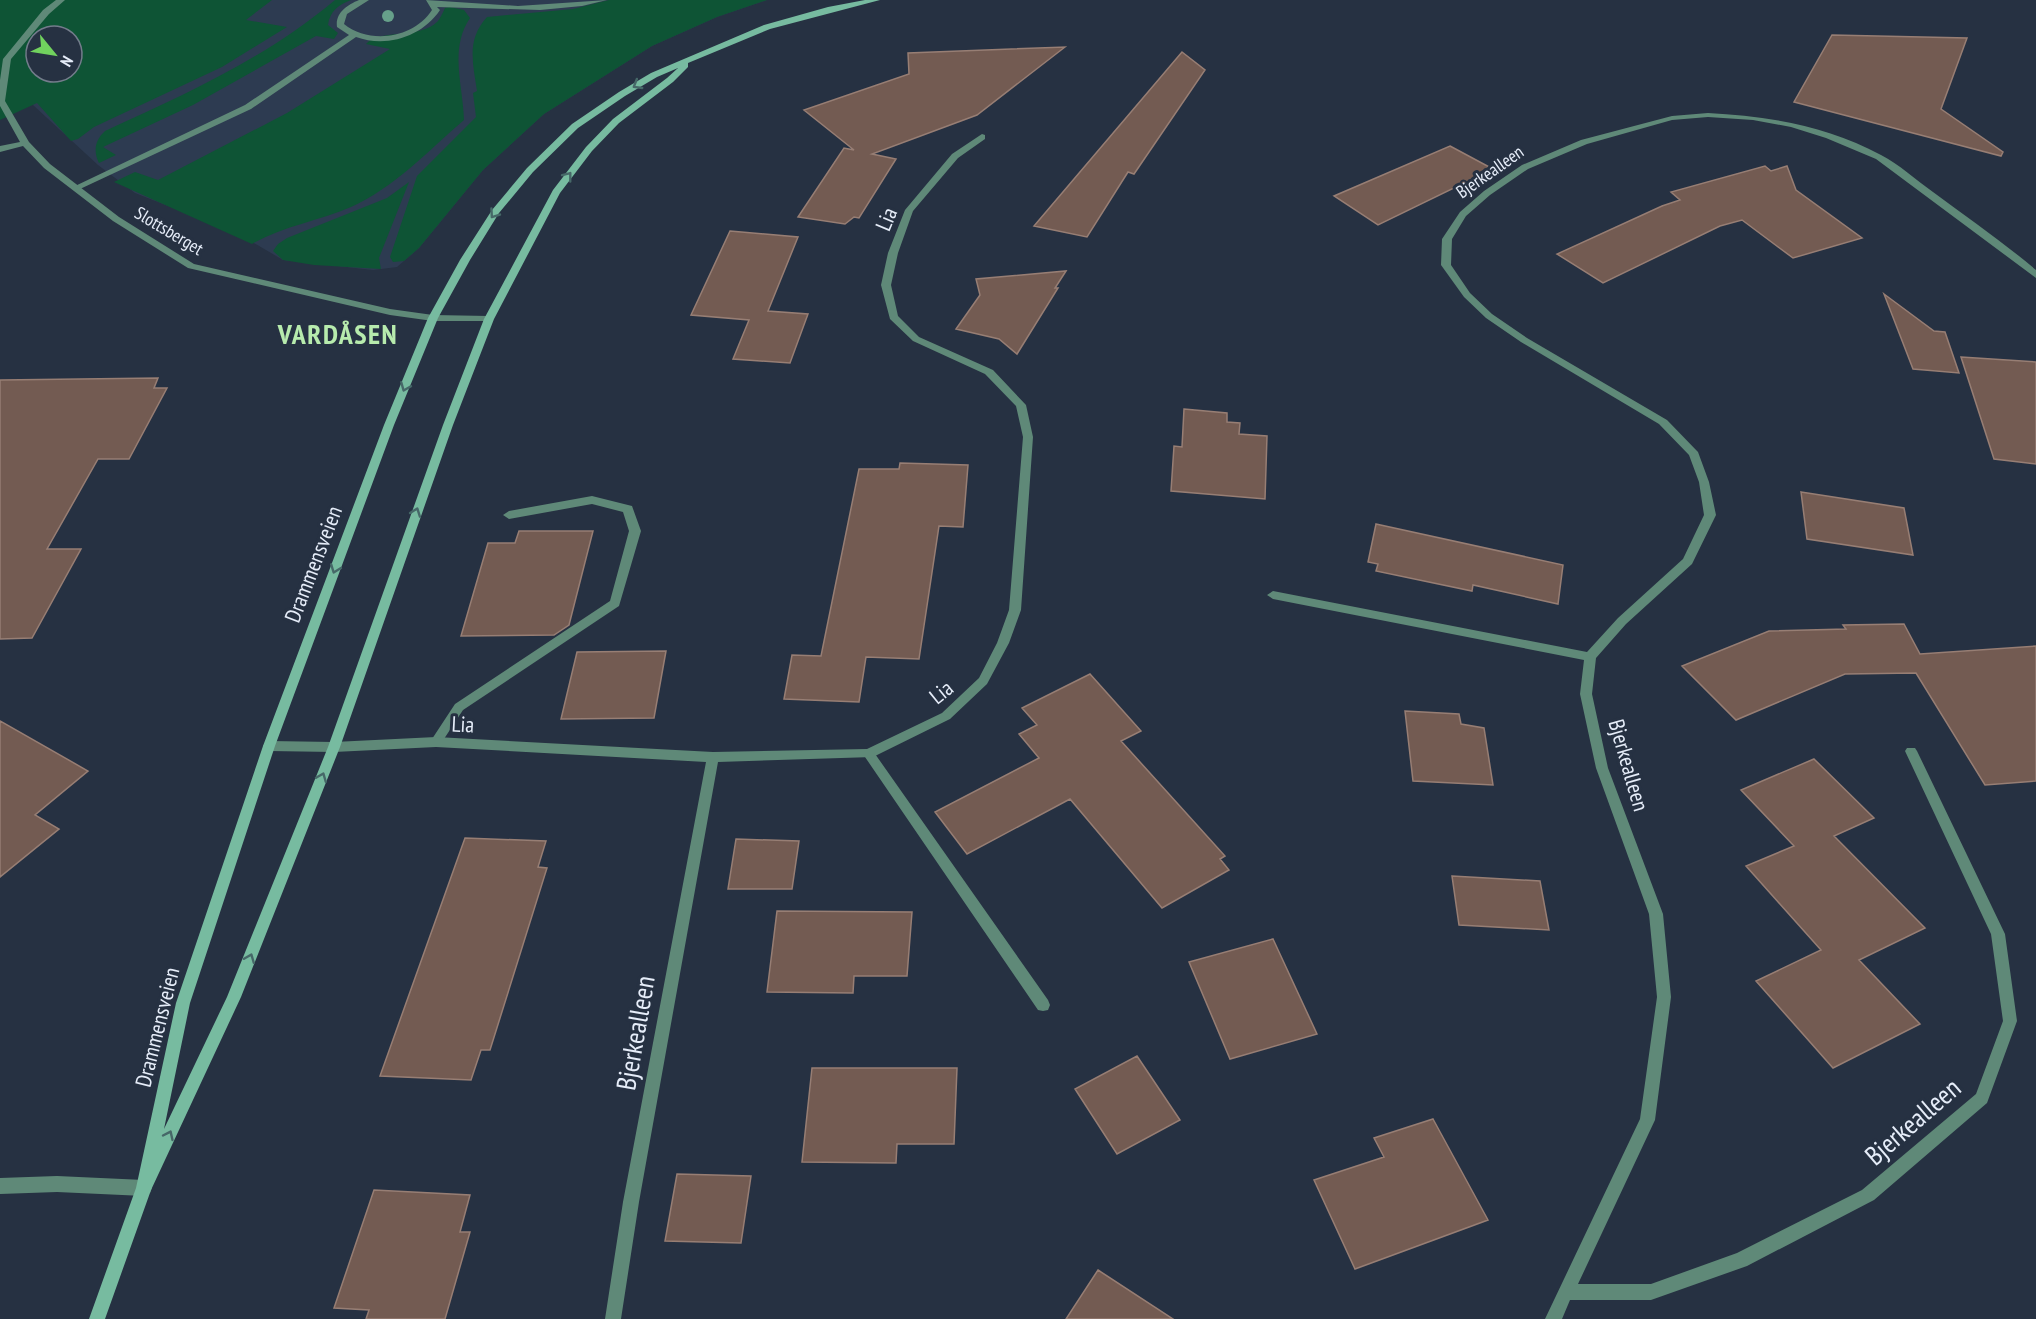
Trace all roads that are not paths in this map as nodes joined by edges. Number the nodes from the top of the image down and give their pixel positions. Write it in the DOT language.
graph roads {
  1 [pos="60,0"];
  2 [pos="365,0"];
  3 [pos="603,0"];
  4 [pos="876,0"];
  5 [pos="430,2"];
  6 [pos="354,35"];
  7 [pos="690,60"];
  8 [pos="982,136"];
  9 [pos="25,142"];
  10 [pos="0,149"];
  11 [pos="77,187"];
  12 [pos="2036,275"];
  13 [pos="433,318"];
  14 [pos="489,319"];
  15 [pos="509,515"];
  16 [pos="1274,595"];
  17 [pos="1590,657"];
  18 [pos="436,742"];
  19 [pos="268,746"];
  20 [pos="334,747"];
  21 [pos="1911,751"];
  22 [pos="869,754"];
  23 [pos="713,758"];
  24 [pos="1043,1005"];
  25 [pos="0,1186"];
  26 [pos="144,1188"];
  27 [pos="1566,1292"];
  28 [pos="97,1319"];
  29 [pos="613,1319"];
  30 [pos="1553,1319"];
  1 -- 9 [label="street, Slottsberget"];
  2 -- 6 [label="street"];
  3 -- 5 [label="street"];
  4 -- 7 [label="main road, Drammensveien"];
  5 -- 6 [label="street"];
  6 -- 11 [label="street"];
  7 -- 13 [label="main road, Drammensveien, one-way"];
  14 -- 7 [label="main road, Drammensveien, one-way"];
  8 -- 22 [label="street, Lia"];
  9 -- 10 [label="street"];
  9 -- 11 [label="street, Slottsberget"];
  11 -- 13 [label="street, Slottsberget"];
  12 -- 17 [label="street, Bjerkealleen"];
  13 -- 14 [label="street, Slottsberget"];
  13 -- 19 [label="main road, Drammensveien, one-way"];
  20 -- 14 [label="main road, Drammensveien, one-way"];
  15 -- 18 [label="street"];
  16 -- 17 [label="street"];
  17 -- 27 [label="street, Bjerkealleen"];
  18 -- 20 [label="street, Lia"];
  18 -- 23 [label="street, Lia"];
  19 -- 20 [label="street, Lia"];
  19 -- 26 [label="main road, Drammensveien"];
  26 -- 20 [label="main road, Drammensveien, one-way"];
  21 -- 27 [label="street, Bjerkealleen"];
  22 -- 23 [label="street, Lia"];
  22 -- 24 [label="street"];
  23 -- 29 [label="street, Bjerkealleen"];
  25 -- 26 [label="street"];
  26 -- 28 [label="main road, Drammensveien"];
  27 -- 30 [label="street, Bjerkealleen"];
}
